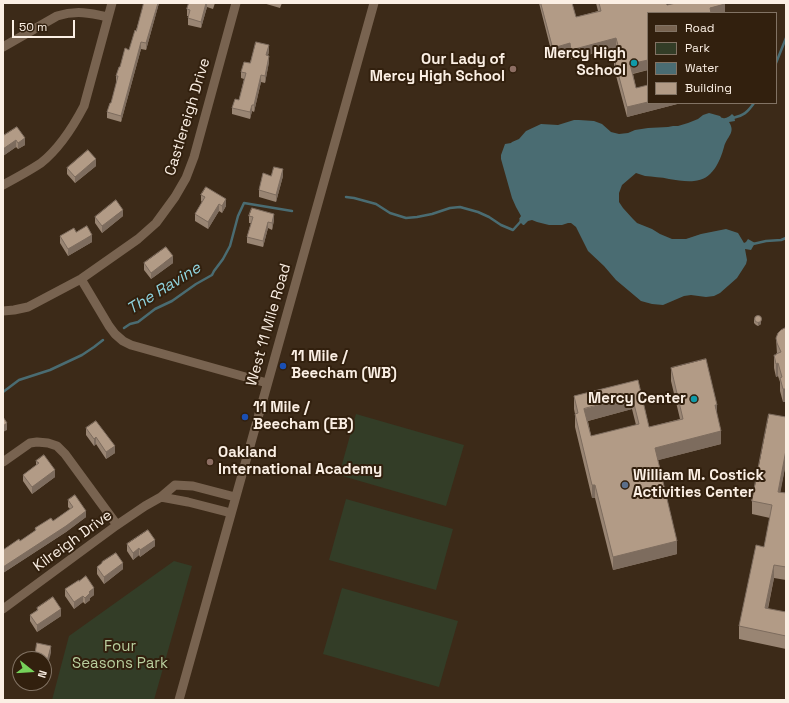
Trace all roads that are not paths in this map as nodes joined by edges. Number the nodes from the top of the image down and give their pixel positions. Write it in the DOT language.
graph roads {
  1 [pos="112,3"];
  2 [pos="236,3"];
  3 [pos="374,3"];
  4 [pos="108,17"];
  5 [pos="3,47"];
  6 [pos="3,185"];
  7 [pos="81,279"];
  8 [pos="3,311"];
  9 [pos="268,383"];
  10 [pos="3,462"];
  11 [pos="161,497"];
  12 [pos="235,497"];
  13 [pos="231,513"];
  14 [pos="117,525"];
  15 [pos="3,609"];
  16 [pos="179,700"];
  1 -- 4 [label="street"];
  2 -- 7 [label="street, Castlereigh Drive"];
  3 -- 9 [label="street, West 11 Mile Road"];
  4 -- 5 [label="street"];
  4 -- 6 [label="street"];
  7 -- 8 [label="street, Castlereigh Drive"];
  7 -- 9 [label="street"];
  9 -- 12 [label="street, West 11 Mile Road"];
  10 -- 14 [label="street"];
  11 -- 12 [label="street, Kilreigh Drive"];
  11 -- 13 [label="street"];
  11 -- 14 [label="street, Kilreigh Drive"];
  12 -- 13 [label="street, West 11 Mile Road"];
  13 -- 16 [label="street, West 11 Mile Road"];
  14 -- 15 [label="street, Kilreigh Drive"];
}
